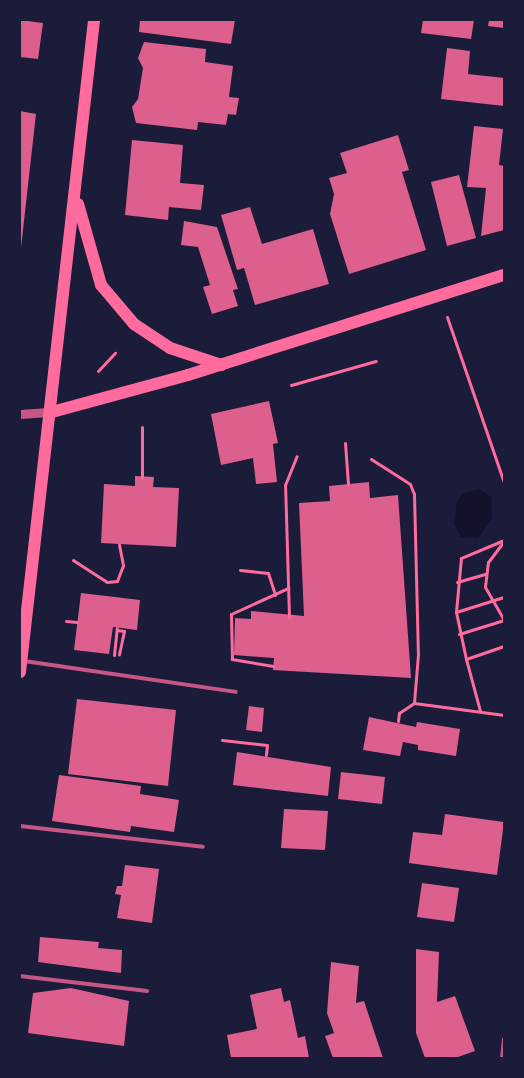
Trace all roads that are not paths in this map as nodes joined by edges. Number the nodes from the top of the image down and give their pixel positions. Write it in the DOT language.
graph roads {
  1 [pos="94,20"];
  2 [pos="75,191"];
  3 [pos="504,275"];
  4 [pos="221,365"];
  5 [pos="52,412"];
  6 [pos="20,414"];
  7 [pos="21,666"];
  8 [pos="236,692"];
  9 [pos="20,826"];
  10 [pos="203,847"];
  11 [pos="20,976"];
  12 [pos="146,991"];
  13 [pos="504,1040"];
  14 [pos="502,1058"];
  1 -- 2 [label="main road"];
  2 -- 4 [label="main road"];
  2 -- 5 [label="main road"];
  3 -- 4 [label="main road"];
  4 -- 5 [label="main road"];
  5 -- 6 [label="street"];
  5 -- 7 [label="main road"];
  7 -- 8 [label="lane"];
  9 -- 10 [label="lane"];
  11 -- 12 [label="lane"];
  13 -- 14 [label="street"];
}
